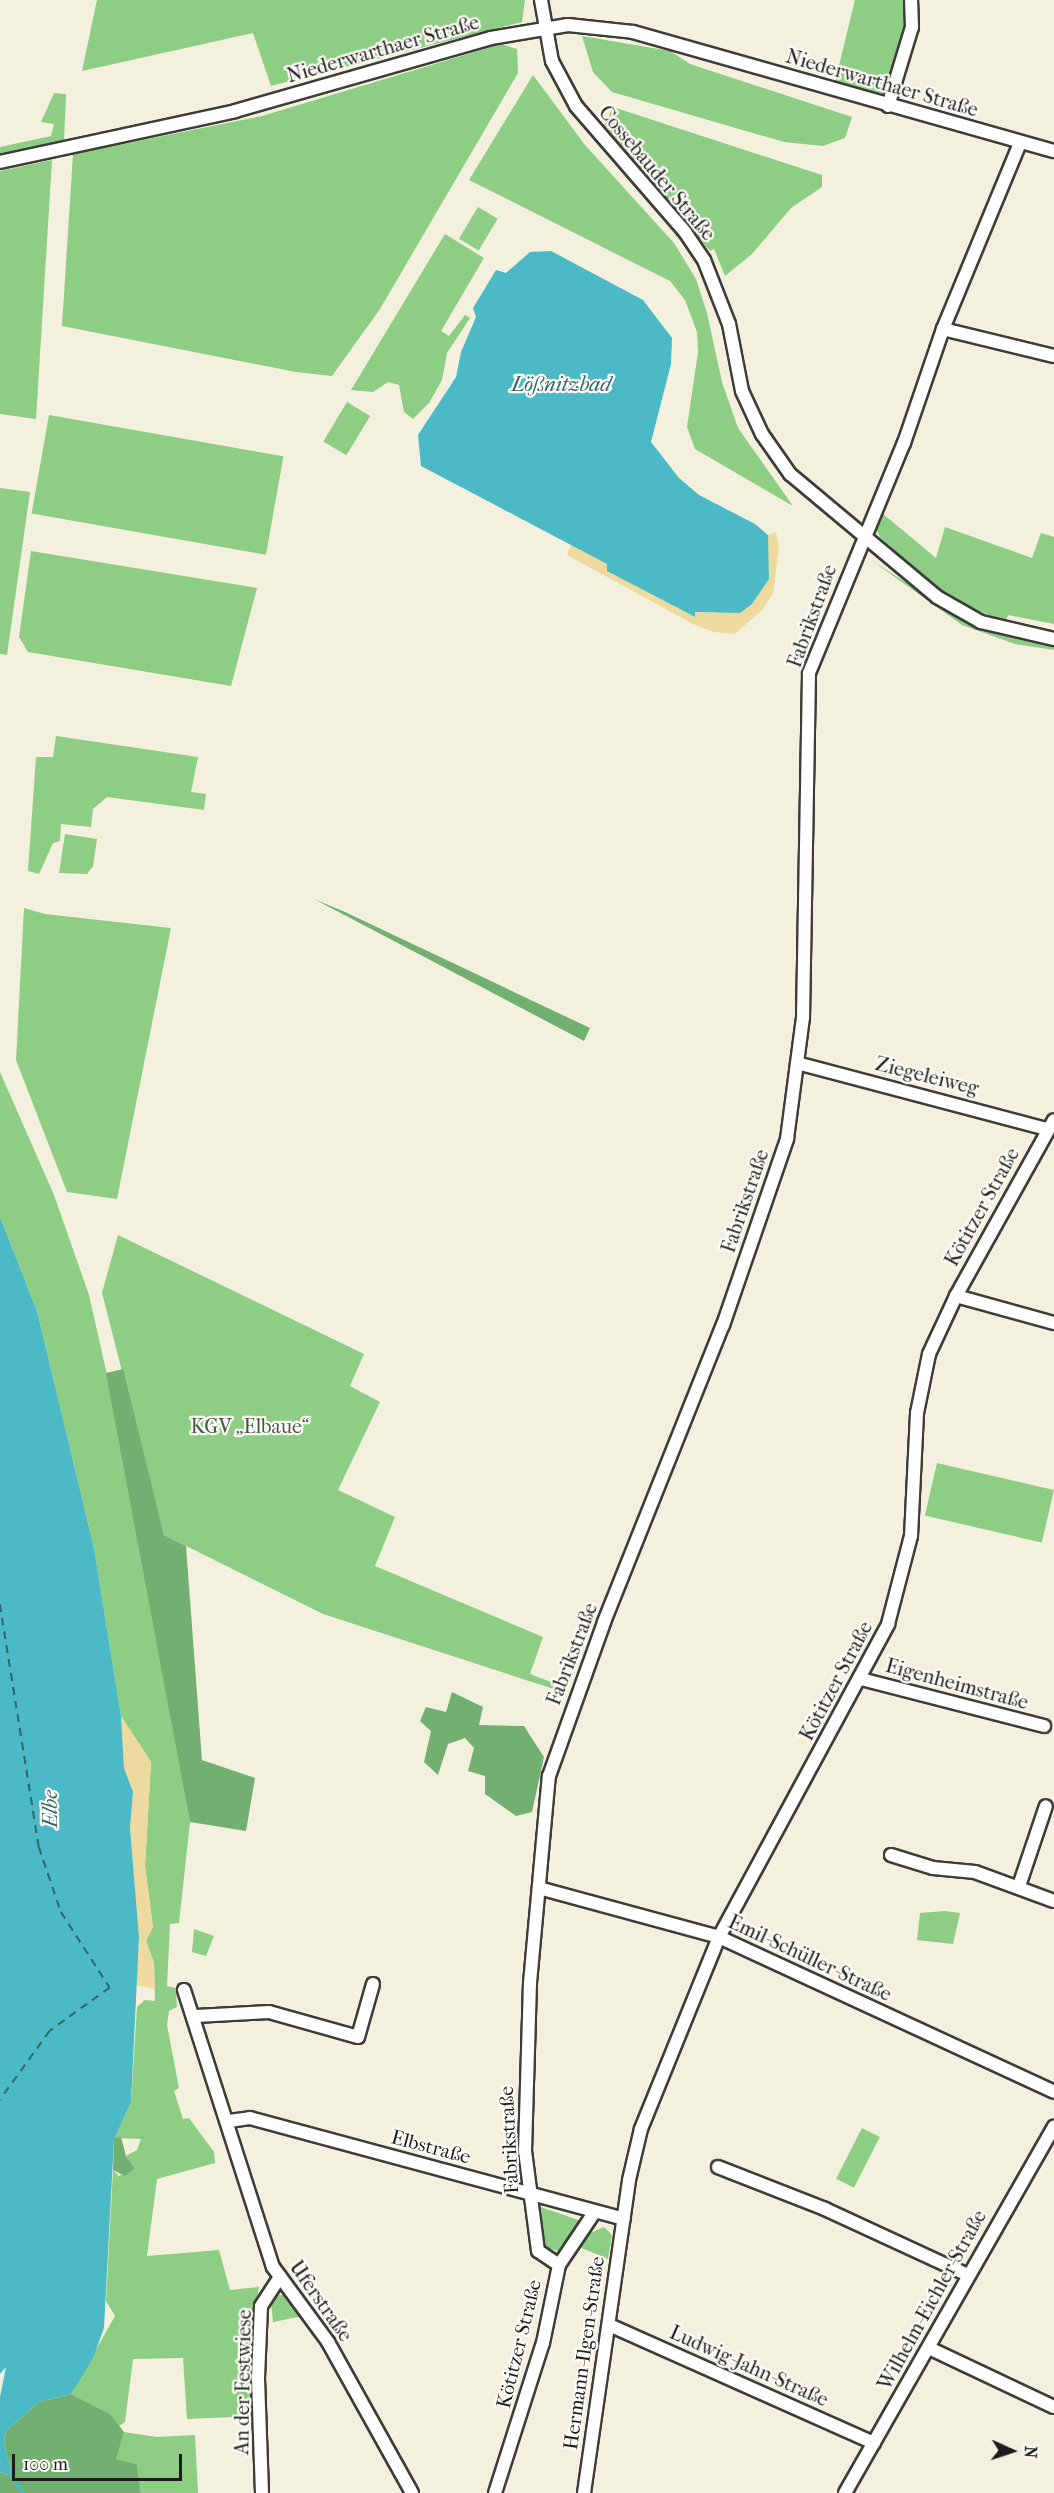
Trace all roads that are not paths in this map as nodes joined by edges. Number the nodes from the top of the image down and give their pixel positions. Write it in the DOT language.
graph roads {
  1 [pos="541,0"];
  2 [pos="911,0"];
  3 [pos="544,28"];
  4 [pos="888,106"];
  5 [pos="1020,143"];
  6 [pos="1054,151"];
  7 [pos="0,162"];
  8 [pos="943,329"];
  9 [pos="1054,356"];
  10 [pos="862,537"];
  11 [pos="1054,639"];
  12 [pos="797,1063"];
  13 [pos="1051,1124"];
  14 [pos="956,1296"];
  15 [pos="1054,1323"];
  16 [pos="861,1679"];
  17 [pos="1044,1726"];
  18 [pos="1046,1806"];
  19 [pos="891,1855"];
  20 [pos="1019,1886"];
  21 [pos="539,1888"];
  22 [pos="1054,1901"];
  23 [pos="719,1937"];
  24 [pos="373,1984"];
  25 [pos="184,1990"];
  26 [pos="196,2016"];
  27 [pos="1054,2091"];
  28 [pos="229,2121"];
  29 [pos="1054,2126"];
  30 [pos="718,2167"];
  31 [pos="529,2194"];
  32 [pos="594,2212"];
  33 [pos="624,2219"];
  34 [pos="559,2265"];
  35 [pos="968,2276"];
  36 [pos="280,2277"];
  37 [pos="609,2325"];
  38 [pos="929,2348"];
  39 [pos="1054,2407"];
  40 [pos="874,2443"];
  41 [pos="262,2493"];
  42 [pos="412,2493"];
  43 [pos="495,2493"];
  44 [pos="584,2493"];
  45 [pos="845,2493"];
  1 -- 3 [label="street, Cossebauder Straße"];
  2 -- 4 [label="street"];
  3 -- 4 [label="street, Niederwarthaer Straße"];
  3 -- 7 [label="street, Niederwarthaer Straße"];
  3 -- 10 [label="street, Cossebauder Straße"];
  4 -- 5 [label="street, Niederwarthaer Straße"];
  5 -- 6 [label="street, Niederwarthaer Straße"];
  5 -- 8 [label="street, Fabrikstraße"];
  8 -- 9 [label="street"];
  8 -- 10 [label="street, Fabrikstraße"];
  10 -- 11 [label="street, Cossebauder Straße"];
  10 -- 12 [label="street, Fabrikstraße"];
  12 -- 13 [label="street, Ziegeleiweg"];
  12 -- 21 [label="street, Fabrikstraße"];
  13 -- 14 [label="street, Kötitzer Straße"];
  14 -- 15 [label="street"];
  14 -- 16 [label="street, Kötitzer Straße"];
  16 -- 17 [label="street, Eigenheimstraße"];
  16 -- 23 [label="street, Kötitzer Straße"];
  18 -- 20 [label="street"];
  19 -- 20 [label="street"];
  20 -- 22 [label="street"];
  21 -- 23 [label="street, Emil-Schüller-Straße"];
  21 -- 31 [label="street, Fabrikstraße"];
  23 -- 27 [label="street, Emil-Schüller-Straße"];
  23 -- 33 [label="street, Kötitzer Straße"];
  24 -- 26 [label="street"];
  25 -- 26 [label="street, Uferstraße"];
  26 -- 28 [label="street, Uferstraße"];
  28 -- 31 [label="street, Elbstraße"];
  28 -- 36 [label="street, Uferstraße"];
  29 -- 35 [label="street, Wilhelm-Eichler-Straße"];
  30 -- 35 [label="street"];
  31 -- 32 [label="street, Elbstraße"];
  31 -- 34 [label="street, Fabrikstraße"];
  32 -- 33 [label="street, Elbstraße"];
  32 -- 34 [label="street, Kötitzer Straße"];
  33 -- 37 [label="street, Hermann-Ilgen-Straße"];
  34 -- 43 [label="street, Kötitzer Straße"];
  35 -- 38 [label="street, Wilhelm-Eichler-Straße"];
  36 -- 41 [label="street, An der Festwiese"];
  36 -- 42 [label="street, Uferstraße"];
  37 -- 40 [label="street, Ludwig-Jahn-Straße"];
  37 -- 44 [label="street, Hermann-Ilgen-Straße"];
  38 -- 39 [label="street"];
  38 -- 40 [label="street, Wilhelm-Eichler-Straße"];
  40 -- 45 [label="street, Wilhelm-Eichler-Straße"];
}
